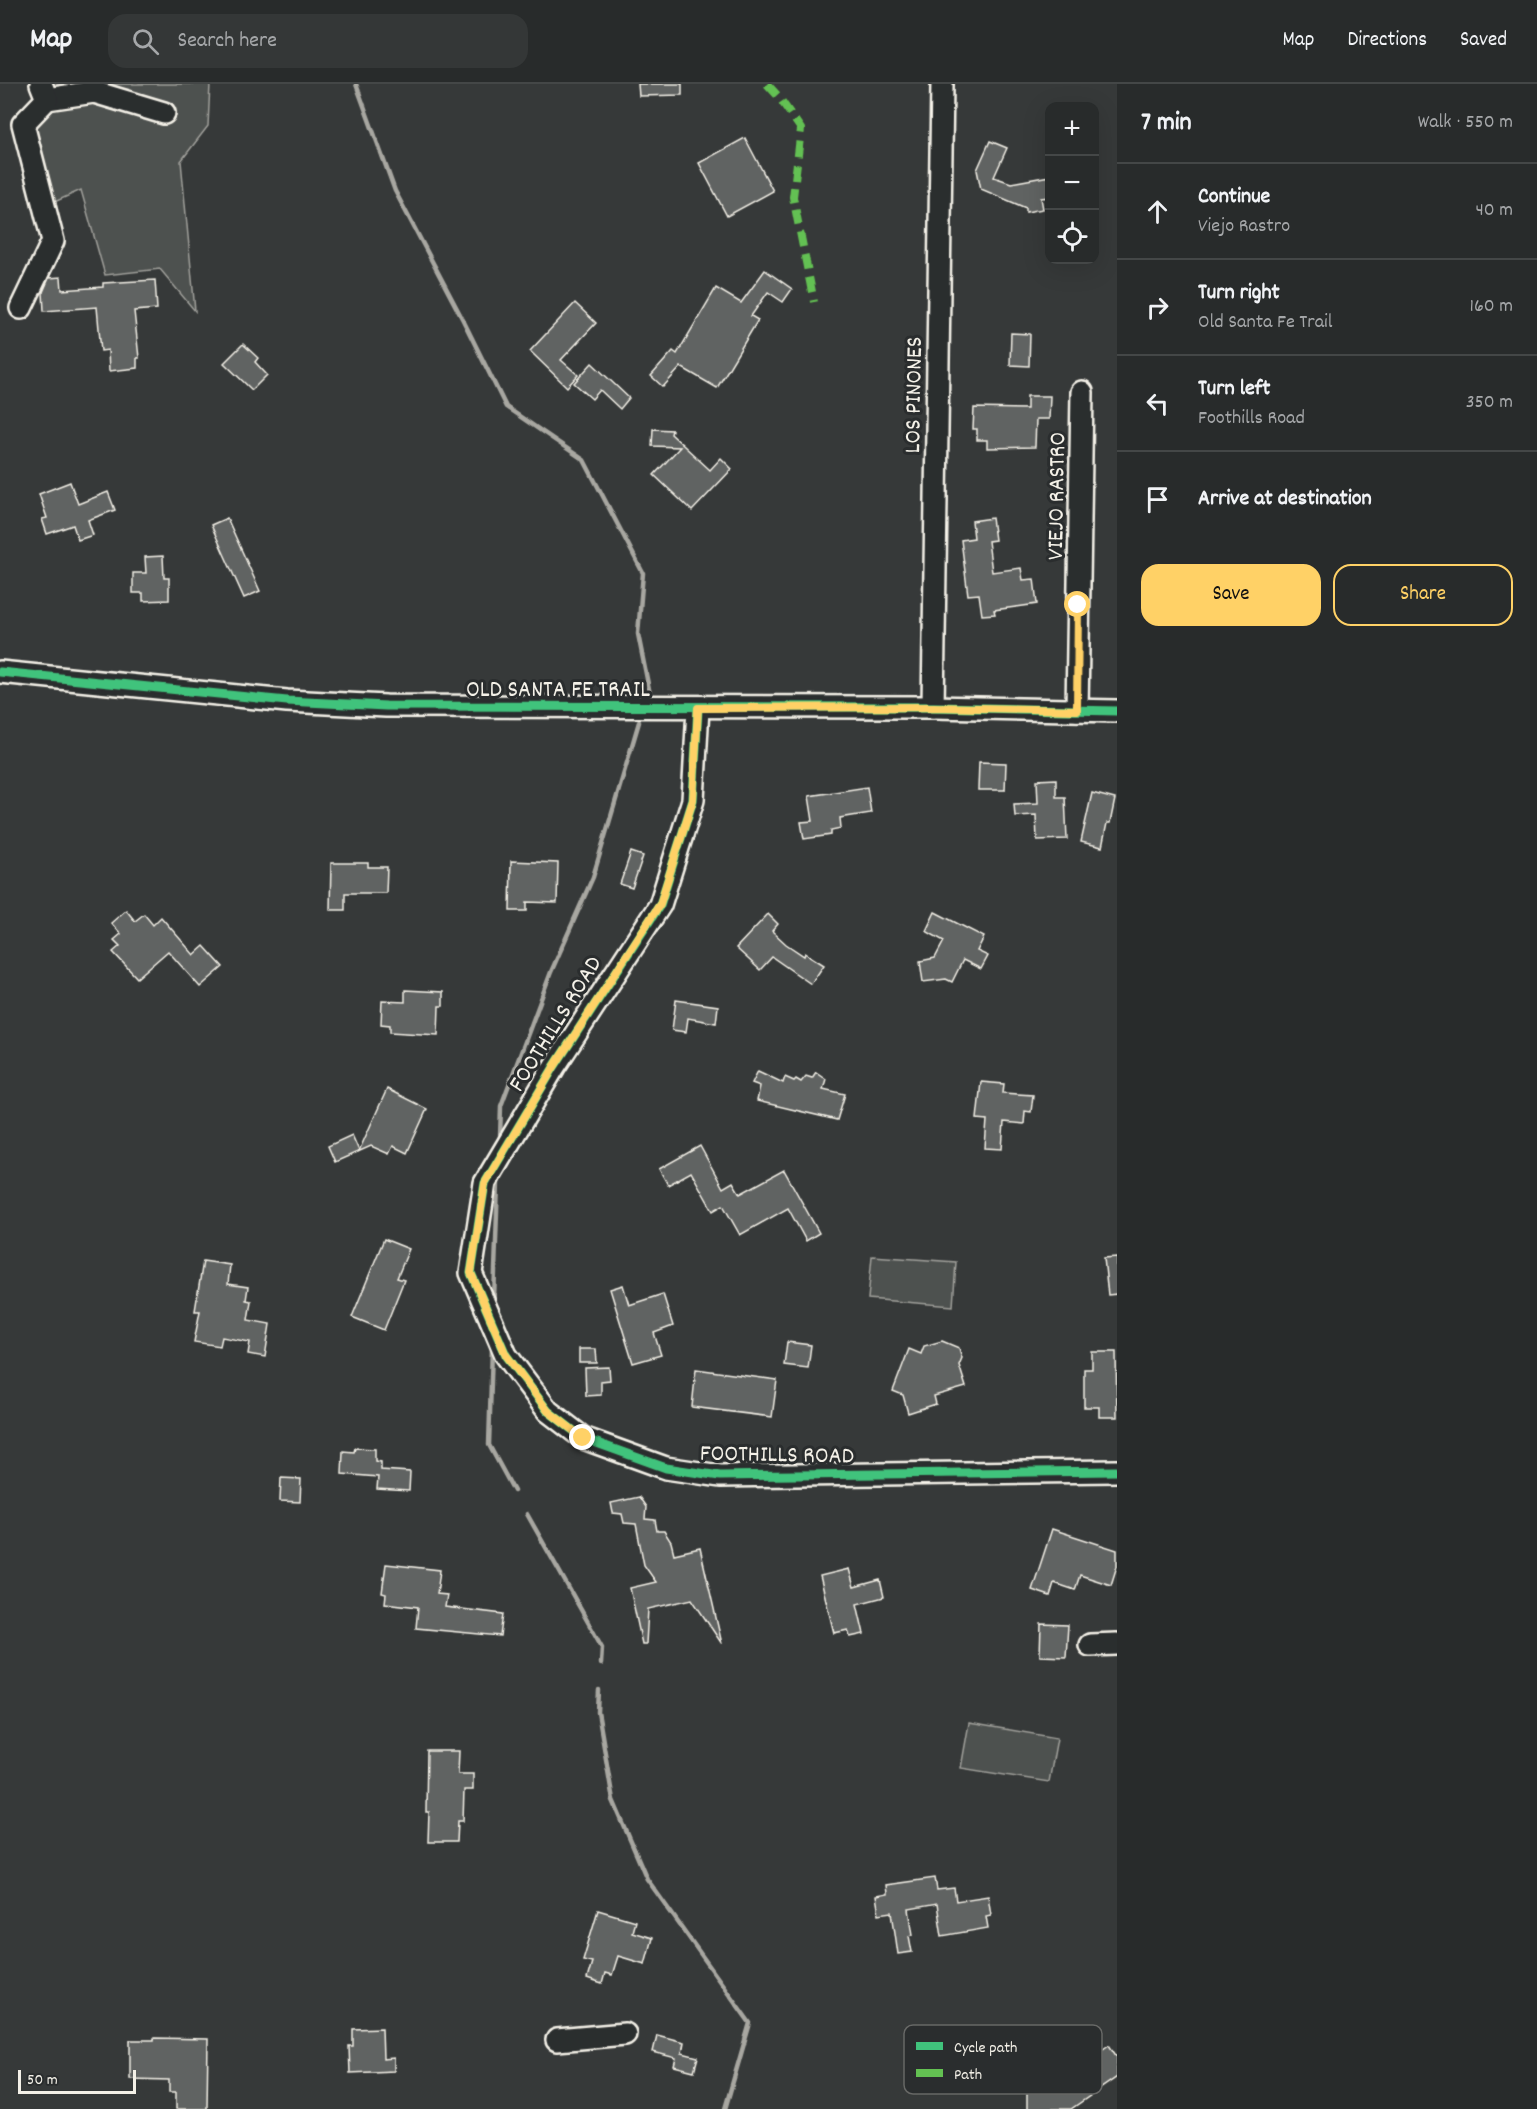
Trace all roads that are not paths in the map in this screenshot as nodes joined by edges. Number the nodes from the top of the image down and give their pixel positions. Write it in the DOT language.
graph roads {
  1 [pos="942,84"];
  2 [pos="44,91"];
  3 [pos="164,113"];
  4 [pos="21,308"];
  5 [pos="1082,392"];
  6 [pos="0,672"];
  7 [pos="933,707"];
  8 [pos="698,708"];
  9 [pos="1077,710"];
  10 [pos="1117,711"];
  11 [pos="1117,1471"];
  12 [pos="1117,1644"];
  13 [pos="1090,1645"];
  14 [pos="625,2034"];
  15 [pos="557,2040"];
  1 -- 7 [label="street, LOS PINONES"];
  2 -- 3 [label="street"];
  2 -- 4 [label="street"];
  5 -- 9 [label="street, VIEJO RASTRO"];
  6 -- 8 [label="street, OLD SANTA FE TRAIL"];
  7 -- 8 [label="street, OLD SANTA FE TRAIL"];
  7 -- 9 [label="street, OLD SANTA FE TRAIL"];
  8 -- 11 [label="street, FOOTHILLS ROAD"];
  9 -- 10 [label="street, OLD SANTA FE TRAIL"];
  12 -- 13 [label="street"];
  14 -- 15 [label="street"];
}
